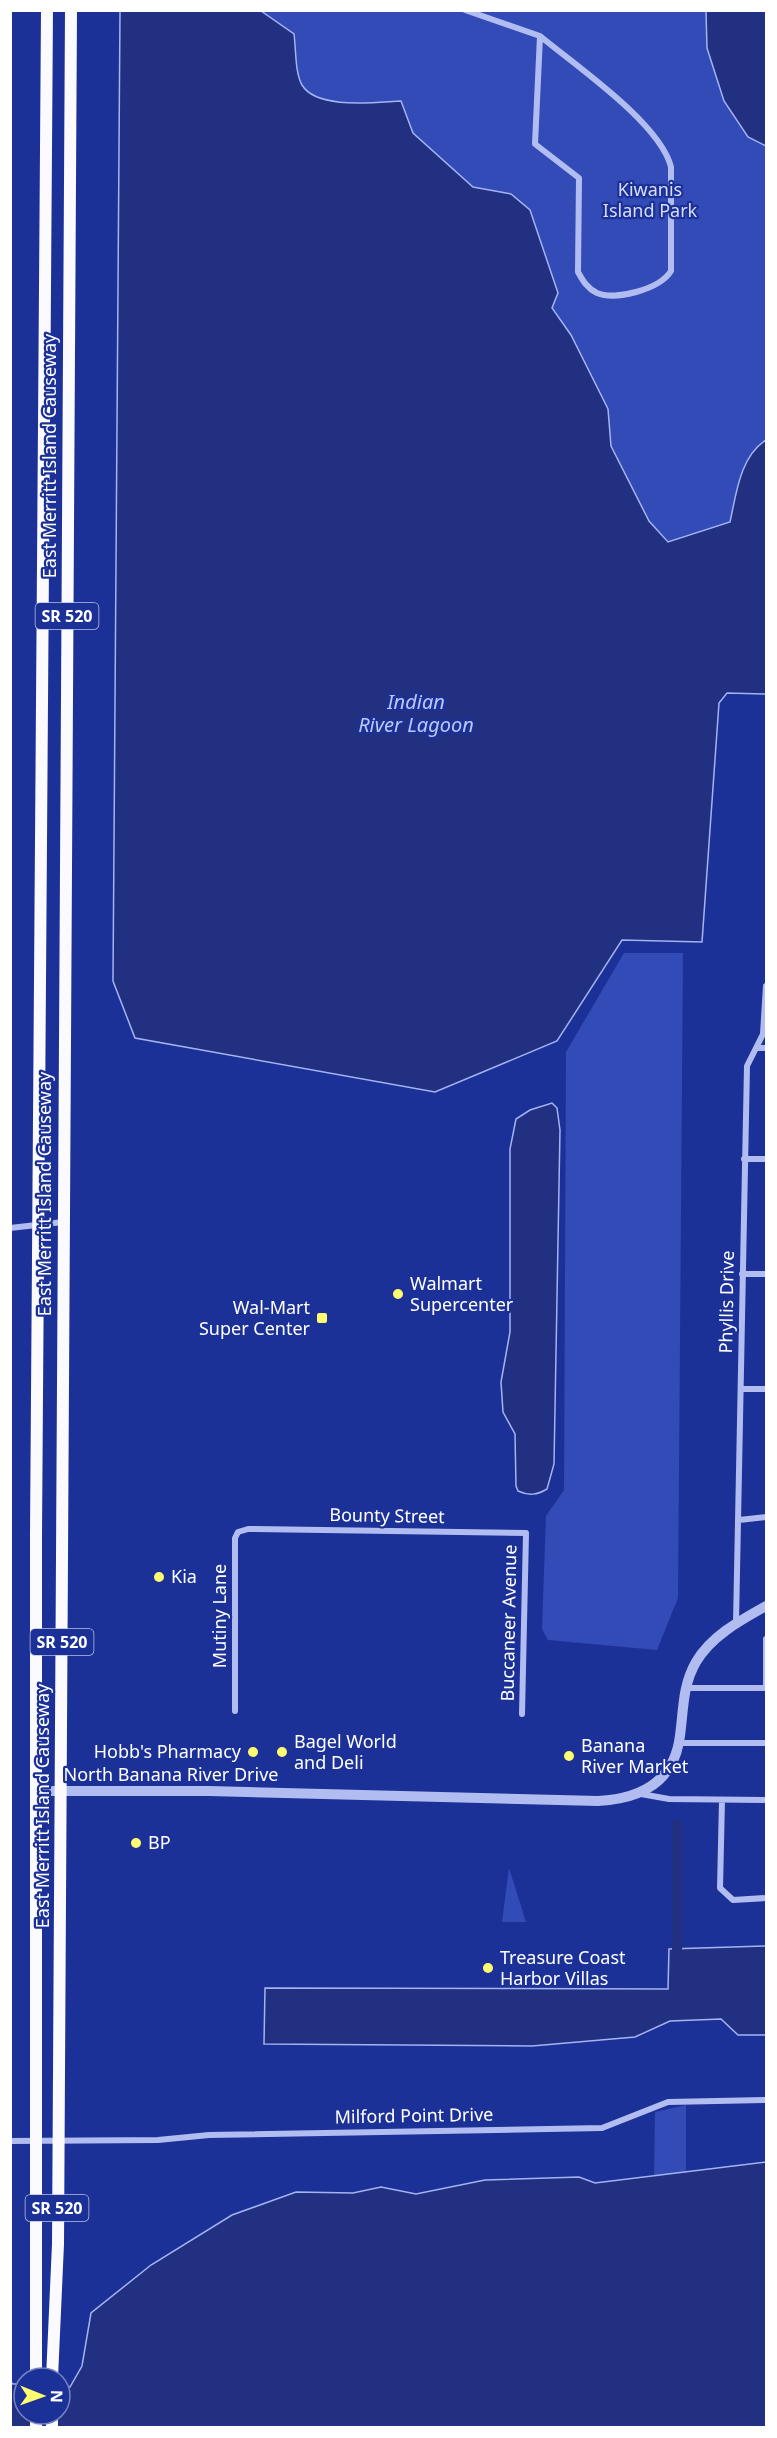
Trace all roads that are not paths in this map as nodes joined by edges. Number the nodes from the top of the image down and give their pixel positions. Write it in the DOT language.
graph roads {
  1 [pos="47,10"];
  2 [pos="71,10"];
  3 [pos="465,10"];
  4 [pos="540,36"];
  5 [pos="766,986"];
  6 [pos="757,1048"];
  7 [pos="766,1048"];
  8 [pos="744,1159"];
  9 [pos="766,1159"];
  10 [pos="63,1222"];
  11 [pos="39,1224"];
  12 [pos="10,1228"];
  13 [pos="742,1274"];
  14 [pos="766,1274"];
  15 [pos="741,1389"];
  16 [pos="766,1389"];
  17 [pos="766,1516"];
  18 [pos="739,1520"];
  19 [pos="248,1529"];
  20 [pos="526,1533"];
  21 [pos="766,1606"];
  22 [pos="736,1623"];
  23 [pos="766,1639"];
  24 [pos="684,1688"];
  25 [pos="766,1688"];
  26 [pos="235,1711"];
  27 [pos="522,1714"];
  28 [pos="679,1743"];
  29 [pos="766,1743"];
  30 [pos="36,1791"];
  31 [pos="61,1791"];
  32 [pos="641,1794"];
  33 [pos="722,1800"];
  34 [pos="766,1800"];
  35 [pos="766,1898"];
  36 [pos="766,2100"];
  37 [pos="10,2141"];
  38 [pos="36,2141"];
  39 [pos="57,2141"];
  40 [pos="36,2366"];
  41 [pos="53,2366"];
  1 -- 11 [label="main road, East Merritt Island Causeway / SR 520"];
  2 -- 10 [label="main road, East Merritt Island Causeway / SR 520"];
  3 -- 4 [label="street"];
  4 -- 4 [label="street"];
  5 -- 6 [label="street, Phyllis Drive"];
  6 -- 7 [label="street"];
  6 -- 8 [label="street, Phyllis Drive"];
  8 -- 9 [label="street"];
  8 -- 13 [label="street, Phyllis Drive"];
  10 -- 11 [label="street"];
  10 -- 31 [label="main road, East Merritt Island Causeway / SR 520"];
  11 -- 12 [label="street"];
  11 -- 30 [label="main road, East Merritt Island Causeway / SR 520"];
  13 -- 14 [label="street"];
  13 -- 15 [label="street, Phyllis Drive"];
  15 -- 16 [label="street"];
  15 -- 18 [label="street, Phyllis Drive"];
  17 -- 18 [label="street"];
  18 -- 22 [label="street, Phyllis Drive"];
  19 -- 20 [label="street, Bounty Street"];
  19 -- 26 [label="street, Mutiny Lane"];
  20 -- 27 [label="street, Buccaneer Avenue"];
  21 -- 22 [label="street"];
  22 -- 24 [label="street"];
  23 -- 25 [label="street"];
  24 -- 25 [label="street"];
  24 -- 28 [label="street"];
  28 -- 29 [label="street"];
  28 -- 32 [label="street"];
  30 -- 31 [label="street, North Banana River Drive"];
  30 -- 38 [label="main road, East Merritt Island Causeway / SR 520"];
  31 -- 32 [label="street, North Banana River Drive"];
  31 -- 39 [label="main road, East Merritt Island Causeway / SR 520"];
  32 -- 33 [label="street"];
  33 -- 34 [label="street"];
  33 -- 35 [label="street"];
  36 -- 39 [label="street, Milford Point Drive"];
  37 -- 38 [label="street, Milford Point Drive"];
  38 -- 39 [label="street, Milford Point Drive"];
  38 -- 40 [label="main road, East Merritt Island Causeway / SR 520"];
  39 -- 41 [label="main road, East Merritt Island Causeway / SR 520"];
}
